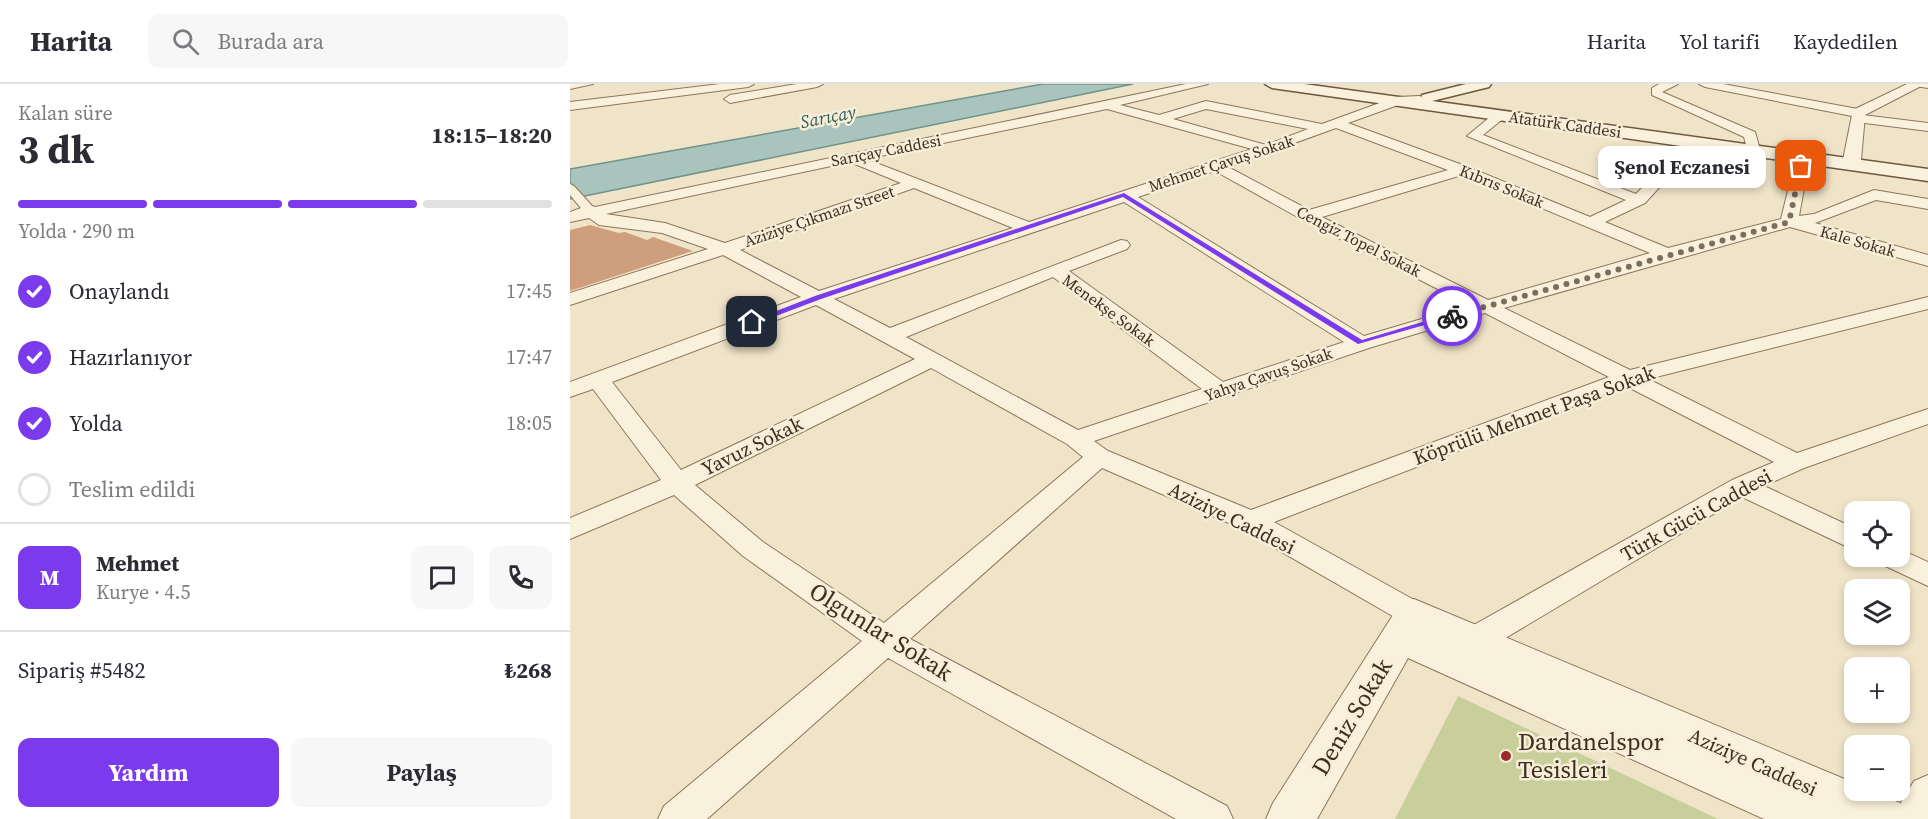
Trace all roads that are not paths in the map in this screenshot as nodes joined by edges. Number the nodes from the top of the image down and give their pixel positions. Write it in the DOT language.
graph roads {
  1 [pos="587,84"];
  2 [pos="748,84"];
  3 [pos="817,84"];
  4 [pos="1202,84"];
  5 [pos="1272,84"];
  6 [pos="1309,84"];
  7 [pos="1484,84"];
  8 [pos="1672,84"];
  9 [pos="1706,84"];
  10 [pos="1788,84"];
  11 [pos="1919,84"];
  12 [pos="1928,85"];
  13 [pos="570,86"];
  14 [pos="1763,95"];
  15 [pos="1420,100"];
  16 [pos="720,101"];
  17 [pos="1396,101"];
  18 [pos="1106,104"];
  19 [pos="570,106"];
  20 [pos="1861,113"];
  21 [pos="1500,115"];
  22 [pos="1928,117"];
  23 [pos="1163,118"];
  24 [pos="1336,123"];
  25 [pos="1321,128"];
  26 [pos="1928,128"];
  27 [pos="1693,142"];
  28 [pos="1752,146"];
  29 [pos="1267,149"];
  30 [pos="849,157"];
  31 [pos="1852,160"];
  32 [pos="1214,165"];
  33 [pos="1801,166"];
  34 [pos="1463,170"];
  35 [pos="1928,170"];
  36 [pos="1928,175"];
  37 [pos="912,184"];
  38 [pos="570,188"];
  39 [pos="1124,195"];
  40 [pos="1639,200"];
  41 [pos="1928,204"];
  42 [pos="589,210"];
  43 [pos="1307,216"];
  44 [pos="570,217"];
  45 [pos="1592,222"];
  46 [pos="1789,222"];
  47 [pos="1028,228"];
  48 [pos="1121,245"];
  49 [pos="725,249"];
  50 [pos="1667,254"];
  51 [pos="1928,261"];
  52 [pos="1054,270"];
  53 [pos="570,298"];
  54 [pos="818,298"];
  55 [pos="1928,303"];
  56 [pos="1487,305"];
  57 [pos="889,336"];
  58 [pos="1361,343"];
  59 [pos="932,358"];
  60 [pos="1629,377"];
  61 [pos="584,386"];
  62 [pos="1220,390"];
  63 [pos="1928,416"];
  64 [pos="1088,448"];
  65 [pos="1795,462"];
  66 [pos="677,483"];
  67 [pos="1742,486"];
  68 [pos="1250,521"];
  69 [pos="570,529"];
  70 [pos="1844,535"];
  71 [pos="1910,566"];
  72 [pos="1928,575"];
  73 [pos="1407,626"];
  74 [pos="1475,640"];
  75 [pos="885,641"];
  76 [pos="1928,793"];
  77 [pos="678,819"];
  78 [pos="1213,819"];
  79 [pos="1290,819"];
  80 [pos="1817,819"];
  81 [pos="1883,819"];
  82 [pos="1911,819"];
  1 -- 13 [label="street"];
  2 -- 19 [label="street"];
  3 -- 16 [label="street"];
  4 -- 18 [label="street, Sarıçay Caddesi"];
  5 -- 17 [label="main road, Atatürk Caddesi"];
  6 -- 15 [label="main road, Atatürk Caddesi"];
  7 -- 15 [label="main road"];
  8 -- 28 [label="street"];
  9 -- 14 [label="street"];
  10 -- 14 [label="street"];
  11 -- 12 [label="street"];
  11 -- 20 [label="street"];
  14 -- 20 [label="street"];
  15 -- 17 [label="street, Mehmet Çavuş Sokak"];
  15 -- 28 [label="main road, Atatürk Caddesi"];
  17 -- 21 [label="main road, Atatürk Caddesi"];
  17 -- 24 [label="street, Mehmet Çavuş Sokak"];
  18 -- 23 [label="street"];
  18 -- 30 [label="street, Sarıçay Caddesi"];
  20 -- 22 [label="street"];
  20 -- 26 [label="street"];
  20 -- 31 [label="street"];
  21 -- 27 [label="main road, Atatürk Caddesi"];
  21 -- 40 [label="street"];
  23 -- 25 [label="street"];
  23 -- 29 [label="street"];
  24 -- 25 [label="street, Mehmet Çavuş Sokak"];
  24 -- 34 [label="street, Kıbrıs Sokak"];
  25 -- 29 [label="street, Mehmet Çavuş Sokak"];
  27 -- 36 [label="main road, Atatürk Caddesi"];
  27 -- 40 [label="street"];
  28 -- 31 [label="main road, Atatürk Caddesi"];
  29 -- 32 [label="street, Mehmet Çavuş Sokak"];
  30 -- 37 [label="street"];
  30 -- 42 [label="street, Sarıçay Caddesi"];
  31 -- 35 [label="main road, Atatürk Caddesi"];
  32 -- 39 [label="street, Mehmet Çavuş Sokak"];
  32 -- 43 [label="street, Cengiz Topel Sokak"];
  33 -- 46 [label="street"];
  34 -- 43 [label="street"];
  34 -- 45 [label="street, Kıbrıs Sokak"];
  37 -- 47 [label="street"];
  37 -- 49 [label="street, Aziziye Çıkmazı Street"];
  38 -- 42 [label="street"];
  39 -- 47 [label="street, Mehmet Çavuş Sokak"];
  39 -- 58 [label="street"];
  40 -- 45 [label="street"];
  41 -- 46 [label="street, Yahya Çavuş Sokak"];
  42 -- 44 [label="street, Sarıçay Caddesi"];
  42 -- 49 [label="street, Aziziye Caddesi"];
  43 -- 56 [label="street, Cengiz Topel Sokak"];
  45 -- 50 [label="street, Kıbrıs Sokak"];
  46 -- 50 [label="street, Yahya Çavuş Sokak"];
  46 -- 51 [label="street, Kale Sokak"];
  47 -- 54 [label="street, Mehmet Çavuş Sokak"];
  48 -- 52 [label="street"];
  49 -- 53 [label="street, Aziziye Çıkmazı Street"];
  49 -- 54 [label="street, Aziziye Caddesi"];
  50 -- 56 [label="street, Yahya Çavuş Sokak"];
  52 -- 57 [label="street, Menekşe Sokak"];
  52 -- 62 [label="street, Menekşe Sokak"];
  54 -- 57 [label="street, Aziziye Caddesi"];
  54 -- 61 [label="street, Mehmet Çavuş Sokak"];
  55 -- 60 [label="street, Köprülü Mehmet Paşa Sokak"];
  56 -- 58 [label="street, Yahya Çavuş Sokak"];
  56 -- 60 [label="street, Cengiz Topel Sokak"];
  57 -- 59 [label="street, Aziziye Caddesi"];
  58 -- 62 [label="street, Yahya Çavuş Sokak"];
  59 -- 64 [label="street, Aziziye Caddesi"];
  59 -- 66 [label="street, Yavuz Sokak"];
  60 -- 65 [label="street, Cengiz Topel Sokak"];
  60 -- 68 [label="street, Köprülü Mehmet Paşa Sokak"];
  61 -- 66 [label="street, Olgunlar Sokak"];
  62 -- 64 [label="street, Yahya Çavuş Sokak"];
  63 -- 65 [label="street, Türk Gücü Caddesi"];
  64 -- 68 [label="street, Aziziye Caddesi"];
  64 -- 75 [label="street"];
  65 -- 67 [label="street, Türk Gücü Caddesi"];
  66 -- 69 [label="street, Yavuz Sokak"];
  66 -- 75 [label="street, Olgunlar Sokak"];
  67 -- 70 [label="street"];
  67 -- 74 [label="street, Türk Gücü Caddesi"];
  68 -- 73 [label="street, Aziziye Caddesi"];
  71 -- 72 [label="street"];
  73 -- 74 [label="street, Aziziye Caddesi"];
  73 -- 79 [label="street, Deniz Sokak"];
  73 -- 80 [label="street, Aziziye Caddesi"];
  74 -- 81 [label="street, Aziziye Caddesi"];
  75 -- 77 [label="street"];
  75 -- 78 [label="street, Olgunlar Sokak"];
  76 -- 82 [label="street"];
}
